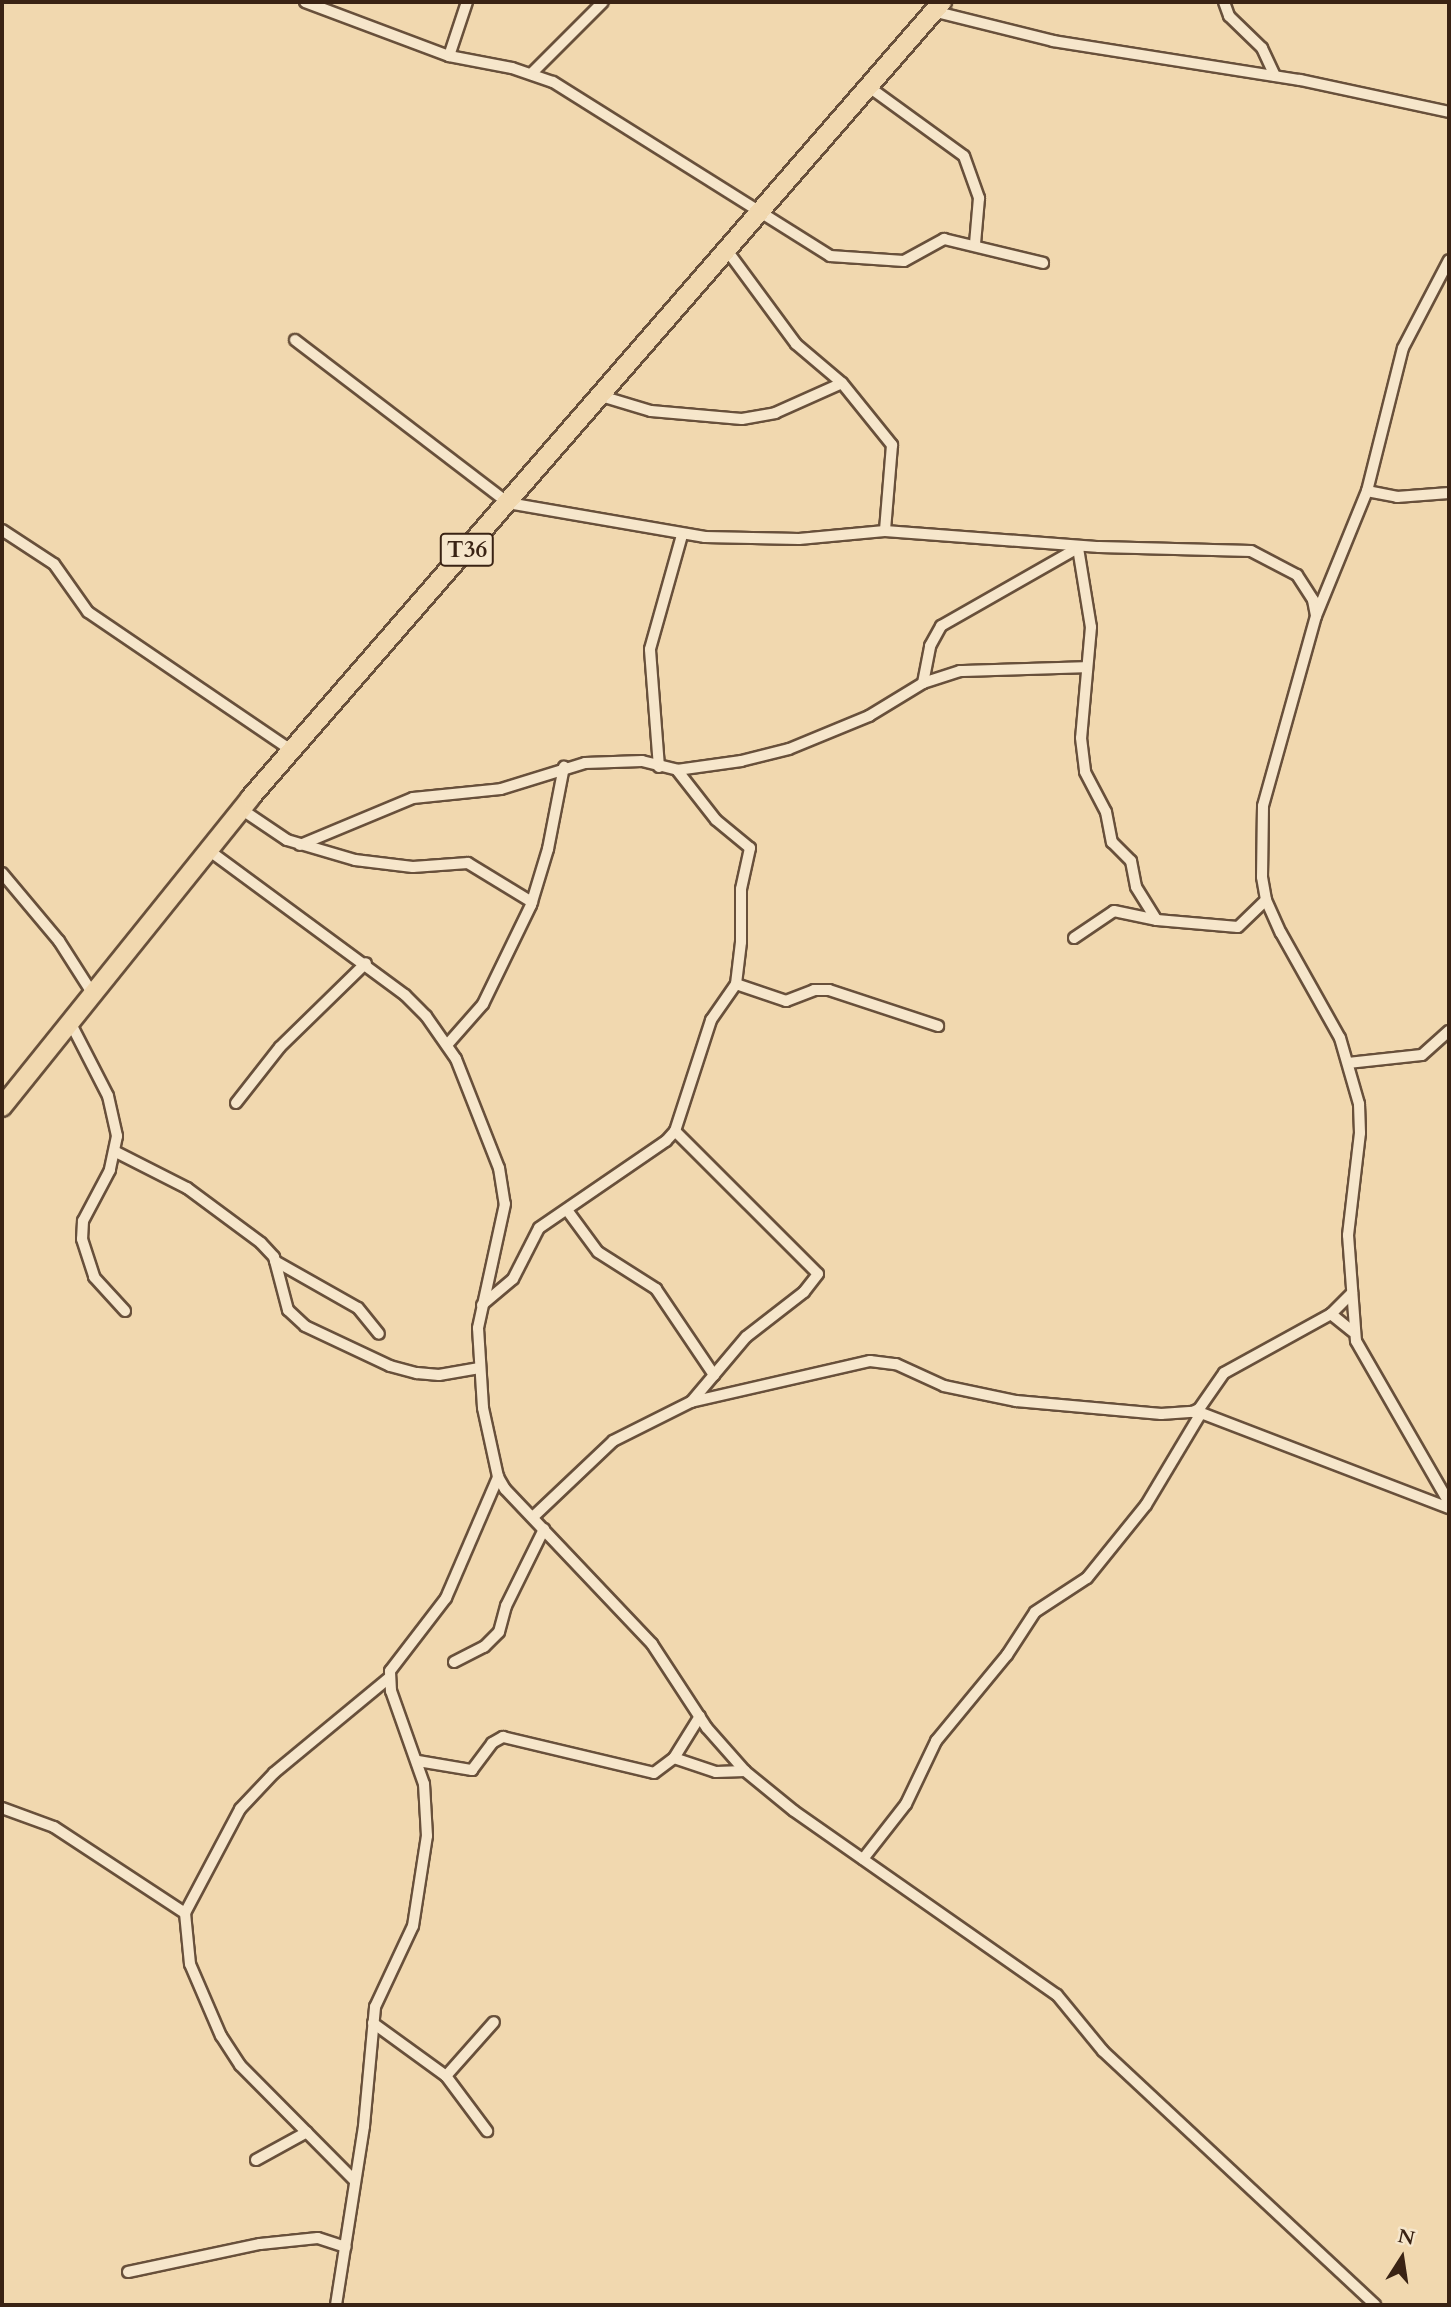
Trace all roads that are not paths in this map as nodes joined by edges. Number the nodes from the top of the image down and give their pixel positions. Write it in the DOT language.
graph roads {
  1 [pos="304,2"];
  2 [pos="467,2"];
  3 [pos="603,2"];
  4 [pos="1224,2"];
  5 [pos="938,6"];
  6 [pos="449,56"];
  7 [pos="532,73"];
  8 [pos="1275,76"];
  9 [pos="869,87"];
  10 [pos="1449,112"];
  11 [pos="758,210"];
  12 [pos="975,244"];
  13 [pos="726,249"];
  14 [pos="1449,260"];
  15 [pos="1043,264"];
  16 [pos="295,340"];
  17 [pos="842,383"];
  18 [pos="601,396"];
  19 [pos="1367,491"];
  20 [pos="1449,493"];
  21 [pos="508,503"];
  22 [pos="2,530"];
  23 [pos="886,531"];
  24 [pos="682,534"];
  25 [pos="1080,547"];
  26 [pos="1316,616"];
  27 [pos="1086,667"];
  28 [pos="923,683"];
  29 [pos="291,750"];
  30 [pos="564,767"];
  31 [pos="659,767"];
  32 [pos="677,769"];
  33 [pos="241,809"];
  34 [pos="300,845"];
  35 [pos="207,849"];
  36 [pos="2,873"];
  37 [pos="1266,900"];
  38 [pos="532,902"];
  39 [pos="1157,920"];
  40 [pos="1074,938"];
  41 [pos="366,963"];
  42 [pos="736,984"];
  43 [pos="90,991"];
  44 [pos="69,1020"];
  45 [pos="938,1026"];
  46 [pos="1449,1031"];
  47 [pos="447,1045"];
  48 [pos="1348,1063"];
  49 [pos="236,1103"];
  50 [pos="2,1107"];
  51 [pos="675,1130"];
  52 [pos="116,1152"];
  53 [pos="567,1210"];
  54 [pos="275,1261"];
  55 [pos="1352,1293"];
  56 [pos="482,1305"];
  57 [pos="125,1311"];
  58 [pos="1331,1314"];
  59 [pos="1353,1332"];
  60 [pos="379,1334"];
  61 [pos="479,1368"];
  62 [pos="714,1375"];
  63 [pos="691,1402"];
  64 [pos="1199,1412"];
  65 [pos="498,1477"];
  66 [pos="1449,1506"];
  67 [pos="533,1517"];
  68 [pos="544,1529"];
  69 [pos="454,1662"];
  70 [pos="388,1678"];
  71 [pos="700,1716"];
  72 [pos="674,1758"];
  73 [pos="418,1761"];
  74 [pos="745,1771"];
  75 [pos="2,1808"];
  76 [pos="863,1859"];
  77 [pos="185,1913"];
  78 [pos="494,2022"];
  79 [pos="373,2023"];
  80 [pos="446,2076"];
  81 [pos="487,2131"];
  82 [pos="307,2132"];
  83 [pos="256,2160"];
  84 [pos="355,2181"];
  85 [pos="345,2247"];
  86 [pos="128,2272"];
  87 [pos="336,2305"];
  88 [pos="1375,2305"];
  1 -- 6 [label="street"];
  2 -- 6 [label="street"];
  3 -- 7 [label="street"];
  4 -- 8 [label="street"];
  5 -- 8 [label="street"];
  5 -- 9 [label="highway, T36"];
  6 -- 7 [label="street"];
  7 -- 11 [label="street"];
  8 -- 10 [label="street"];
  9 -- 11 [label="highway, T36"];
  9 -- 12 [label="street"];
  11 -- 12 [label="street"];
  11 -- 13 [label="highway, T36"];
  12 -- 15 [label="street"];
  13 -- 17 [label="street"];
  13 -- 18 [label="highway, T36"];
  14 -- 19 [label="street"];
  16 -- 21 [label="street"];
  17 -- 18 [label="street"];
  17 -- 23 [label="street"];
  18 -- 21 [label="highway, T36"];
  19 -- 20 [label="street"];
  19 -- 26 [label="street"];
  21 -- 24 [label="street"];
  21 -- 29 [label="highway, T36"];
  22 -- 29 [label="street"];
  23 -- 24 [label="street"];
  23 -- 25 [label="street"];
  24 -- 31 [label="street"];
  25 -- 26 [label="street"];
  25 -- 27 [label="street"];
  25 -- 28 [label="street"];
  26 -- 37 [label="street"];
  27 -- 28 [label="street"];
  27 -- 39 [label="street"];
  28 -- 32 [label="street"];
  29 -- 33 [label="highway, T36"];
  30 -- 31 [label="street"];
  30 -- 34 [label="street"];
  30 -- 38 [label="street"];
  31 -- 32 [label="street"];
  32 -- 42 [label="street"];
  33 -- 34 [label="street"];
  33 -- 35 [label="highway, T36"];
  34 -- 38 [label="street"];
  35 -- 41 [label="street"];
  35 -- 43 [label="highway, T36"];
  36 -- 43 [label="street"];
  37 -- 39 [label="street"];
  37 -- 48 [label="street"];
  38 -- 47 [label="street"];
  39 -- 40 [label="street"];
  41 -- 47 [label="street"];
  41 -- 49 [label="street"];
  42 -- 45 [label="street"];
  42 -- 51 [label="street"];
  43 -- 44 [label="highway, T36"];
  44 -- 50 [label="highway, T36"];
  44 -- 52 [label="street"];
  46 -- 48 [label="street"];
  47 -- 56 [label="street"];
  48 -- 55 [label="street"];
  51 -- 53 [label="street"];
  51 -- 62 [label="street"];
  52 -- 54 [label="street"];
  52 -- 57 [label="street"];
  53 -- 56 [label="street"];
  53 -- 62 [label="street"];
  54 -- 60 [label="street"];
  54 -- 61 [label="street"];
  55 -- 58 [label="street"];
  55 -- 59 [label="street"];
  56 -- 61 [label="street"];
  58 -- 59 [label="street"];
  58 -- 64 [label="street"];
  59 -- 66 [label="street"];
  61 -- 65 [label="street"];
  62 -- 63 [label="street"];
  63 -- 64 [label="street"];
  63 -- 67 [label="street"];
  64 -- 66 [label="street"];
  64 -- 76 [label="street"];
  65 -- 67 [label="street"];
  65 -- 70 [label="street"];
  67 -- 68 [label="street"];
  68 -- 69 [label="street"];
  68 -- 71 [label="street"];
  70 -- 73 [label="street"];
  70 -- 77 [label="street"];
  71 -- 72 [label="street"];
  71 -- 74 [label="street"];
  72 -- 73 [label="street"];
  72 -- 74 [label="street"];
  73 -- 79 [label="street"];
  74 -- 76 [label="street"];
  75 -- 77 [label="street"];
  76 -- 88 [label="street"];
  77 -- 82 [label="street"];
  78 -- 80 [label="street"];
  79 -- 80 [label="street"];
  79 -- 84 [label="street"];
  80 -- 81 [label="street"];
  82 -- 83 [label="street"];
  82 -- 84 [label="street"];
  84 -- 85 [label="street"];
  85 -- 86 [label="street"];
  85 -- 87 [label="street"];
}
